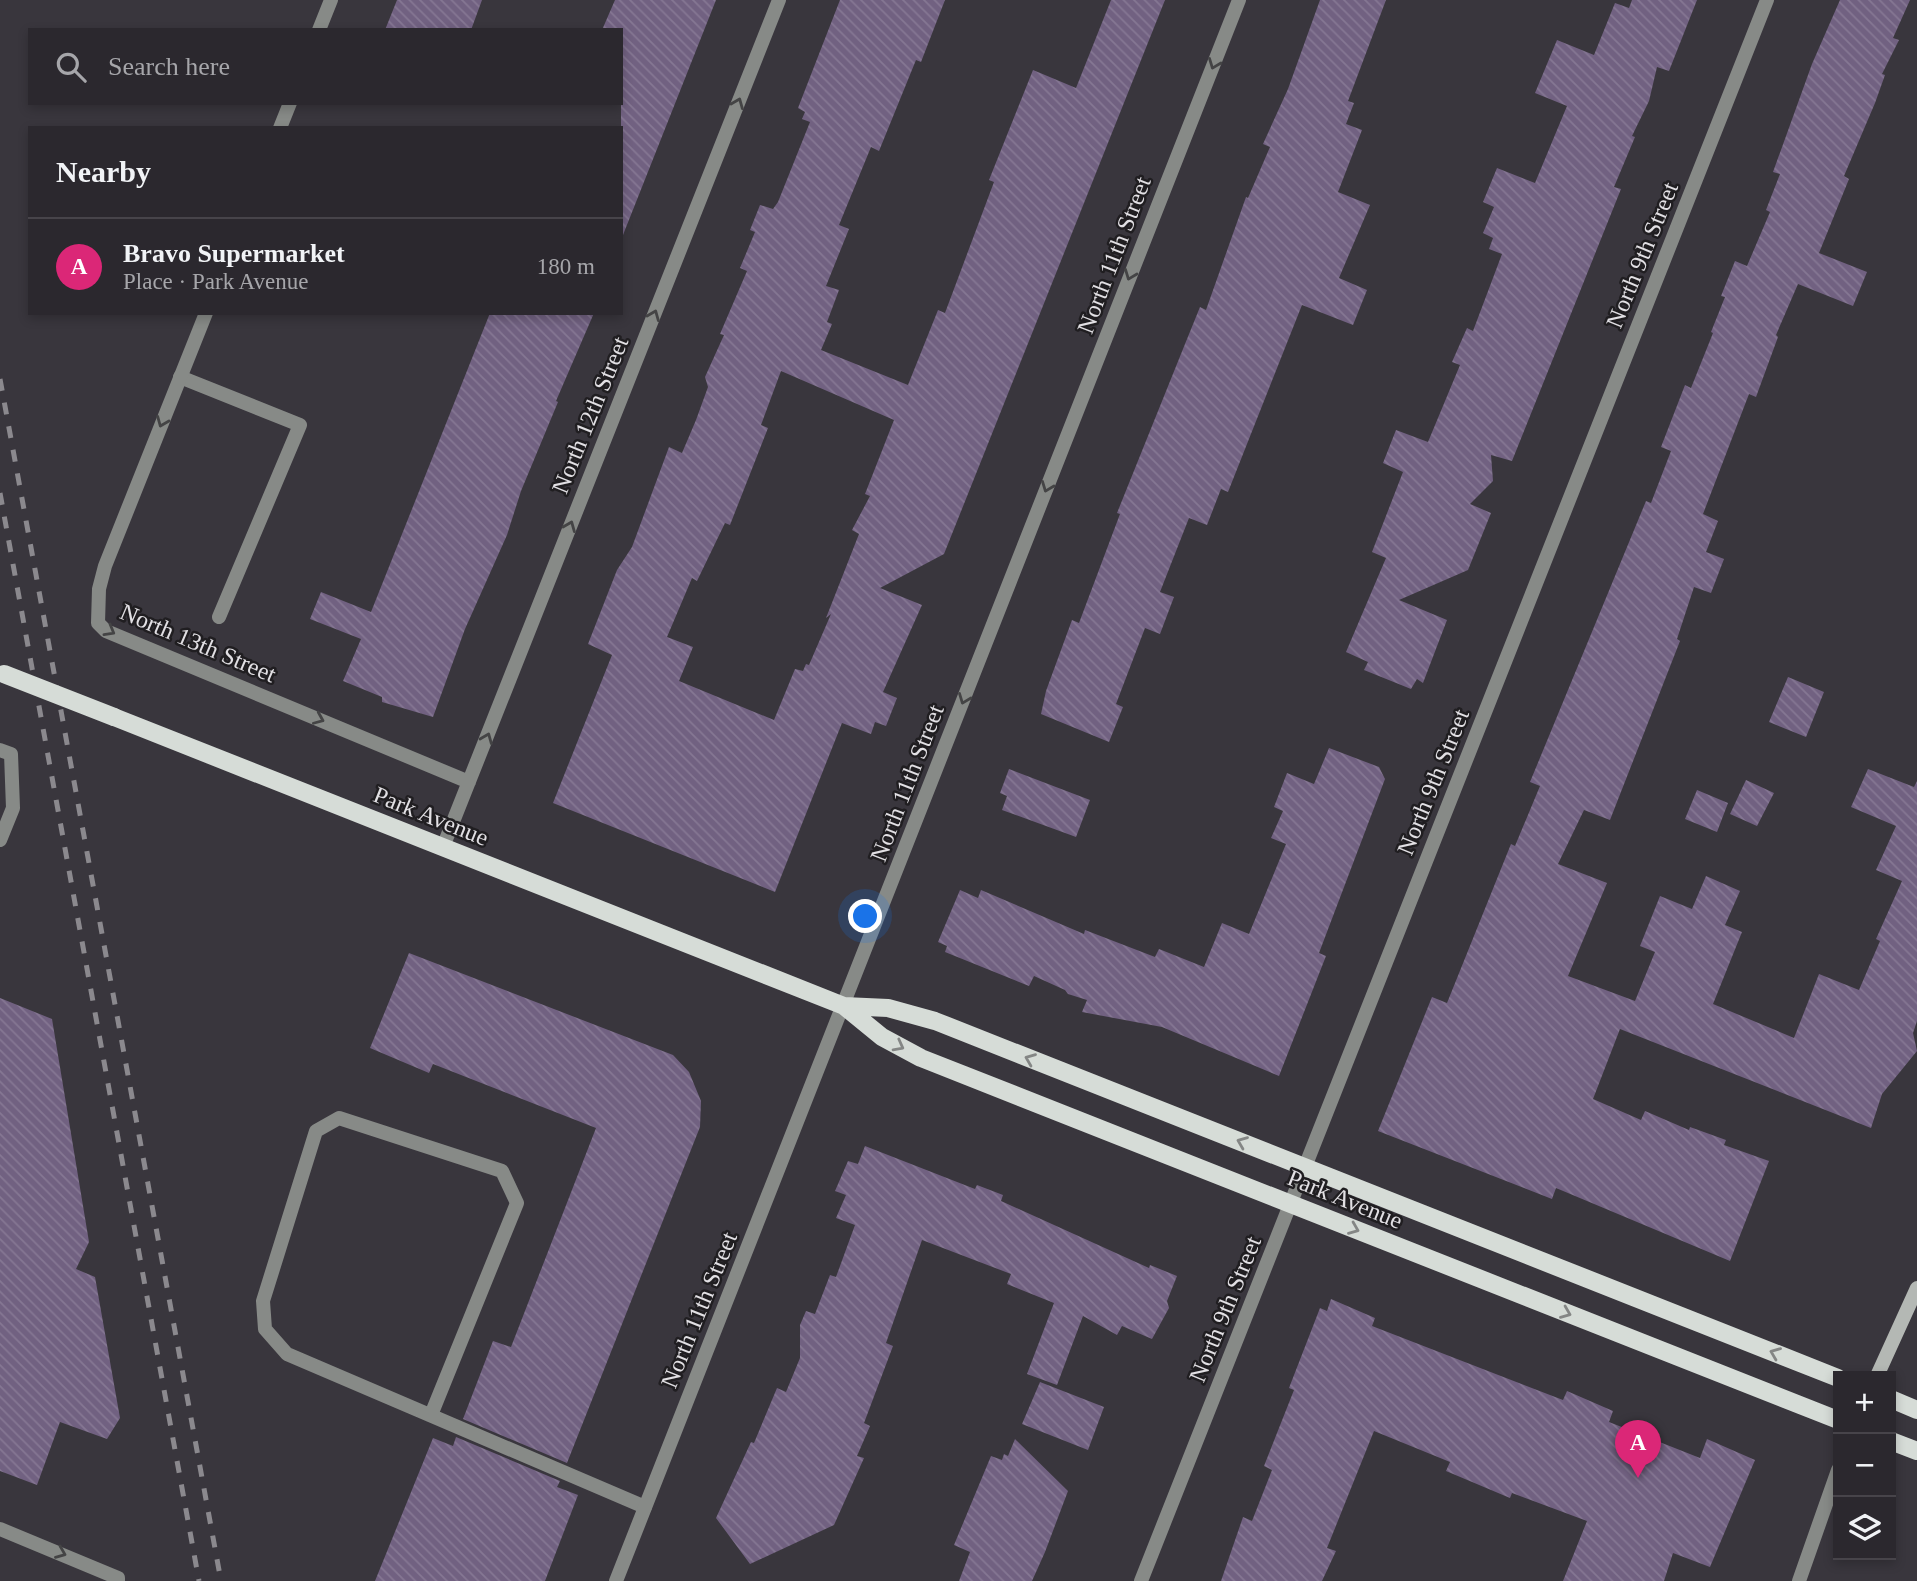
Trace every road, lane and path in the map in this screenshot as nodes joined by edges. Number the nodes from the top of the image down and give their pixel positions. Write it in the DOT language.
graph roads {
  1 [pos="331,0"];
  2 [pos="779,0"];
  3 [pos="1238,0"];
  4 [pos="1767,0"];
  5 [pos="320,28"];
  6 [pos="288,105"];
  7 [pos="281,126"];
  8 [pos="205,315"];
  9 [pos="180,377"];
  10 [pos="219,617"];
  11 [pos="2,673"];
  12 [pos="6,752"];
  13 [pos="469,782"];
  14 [pos="0,841"];
  15 [pos="443,847"];
  16 [pos="844,1006"];
  17 [pos="1305,1167"];
  18 [pos="1291,1203"];
  19 [pos="1917,1288"];
  20 [pos="1879,1371"];
  21 [pos="1833,1376"];
  22 [pos="1896,1401"];
  23 [pos="1917,1409"];
  24 [pos="431,1415"];
  25 [pos="1833,1418"];
  26 [pos="1896,1443"];
  27 [pos="1917,1451"];
  28 [pos="1833,1484"];
  29 [pos="645,1507"];
  30 [pos="0,1529"];
  31 [pos="118,1581"];
  32 [pos="616,1581"];
  33 [pos="1142,1581"];
  34 [pos="1799,1581"];
  1 -- 5 [label="street"];
  13 -- 2 [label="street, North 12th Street, one-way"];
  3 -- 16 [label="street, North 11th Street, one-way"];
  4 -- 17 [label="street, North 9th Street"];
  6 -- 7 [label="street"];
  8 -- 9 [label="street, North 13th Street"];
  9 -- 10 [label="street"];
  9 -- 13 [label="street, North 13th Street, one-way"];
  11 -- 15 [label="main road, Park Avenue, bridge"];
  12 -- 14 [label="street"];
  13 -- 15 [label="street, North 12th Street"];
  15 -- 16 [label="main road, Park Avenue"];
  17 -- 16 [label="main road, Park Avenue, one-way"];
  16 -- 18 [label="main road, Park Avenue, one-way"];
  16 -- 29 [label="street, North 11th Street"];
  17 -- 18 [label="street, North 9th Street"];
  21 -- 17 [label="main road, Park Avenue, one-way"];
  18 -- 25 [label="main road, Park Avenue, one-way"];
  18 -- 33 [label="street, North 9th Street"];
  19 -- 20 [label="street"];
  22 -- 23 [label="main road"];
  24 -- 24 [label="street"];
  24 -- 29 [label="street"];
  26 -- 27 [label="main road"];
  28 -- 34 [label="street"];
  29 -- 32 [label="street, North 11th Street"];
  30 -- 31 [label="street, one-way"];
}
